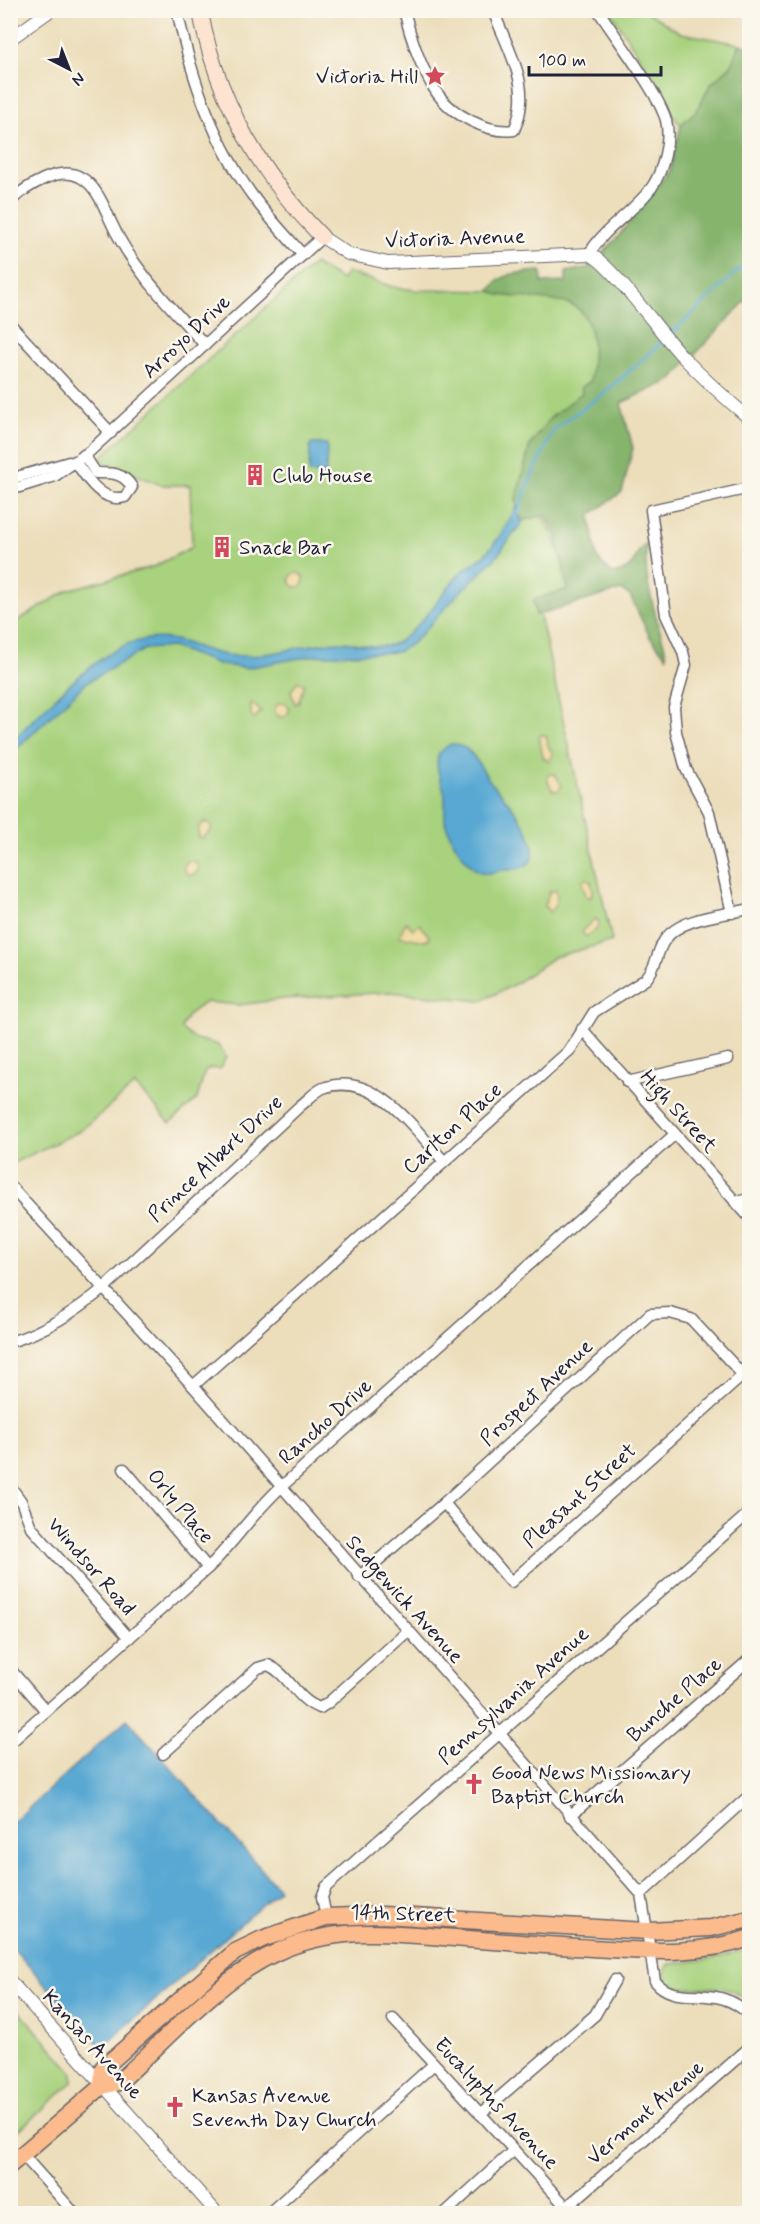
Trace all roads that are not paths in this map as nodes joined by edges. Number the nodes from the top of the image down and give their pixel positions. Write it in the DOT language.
graph roads {
  1 [pos="51,10"];
  2 [pos="177,10"];
  3 [pos="200,10"];
  4 [pos="404,10"];
  5 [pos="493,10"];
  6 [pos="598,10"];
  7 [pos="10,39"];
  8 [pos="10,201"];
  9 [pos="322,237"];
  10 [pos="589,254"];
  11 [pos="303,255"];
  12 [pos="10,324"];
  13 [pos="205,345"];
  14 [pos="750,419"];
  15 [pos="111,433"];
  16 [pos="79,458"];
  17 [pos="10,479"];
  18 [pos="750,488"];
  19 [pos="10,490"];
  20 [pos="750,909"];
  21 [pos="732,913"];
  22 [pos="582,1029"];
  23 [pos="728,1059"];
  24 [pos="627,1082"];
  25 [pos="674,1135"];
  26 [pos="444,1161"];
  27 [pos="10,1186"];
  28 [pos="750,1198"];
  29 [pos="735,1202"];
  30 [pos="750,1218"];
  31 [pos="103,1289"];
  32 [pos="10,1342"];
  33 [pos="746,1372"];
  34 [pos="193,1386"];
  35 [pos="124,1469"];
  36 [pos="10,1486"];
  37 [pos="280,1488"];
  38 [pos="444,1503"];
  39 [pos="750,1512"];
  40 [pos="208,1568"];
  41 [pos="359,1576"];
  42 [pos="408,1632"];
  43 [pos="129,1638"];
  44 [pos="750,1659"];
  45 [pos="10,1669"];
  46 [pos="46,1711"];
  47 [pos="498,1734"];
  48 [pos="10,1743"];
  49 [pos="163,1754"];
  50 [pos="750,1795"];
  51 [pos="570,1816"];
  52 [pos="641,1894"];
  53 [pos="326,1917"];
  54 [pos="750,1919"];
  55 [pos="647,1931"];
  56 [pos="750,1938"];
  57 [pos="651,1951"];
  58 [pos="615,1980"];
  59 [pos="10,1981"];
  60 [pos="750,2016"];
  61 [pos="393,2019"];
  62 [pos="750,2046"];
  63 [pos="434,2064"];
  64 [pos="102,2085"];
  65 [pos="480,2114"];
  66 [pos="513,2150"];
  67 [pos="16,2160"];
  68 [pos="570,2210"];
  69 [pos="75,2214"];
  70 [pos="218,2214"];
  71 [pos="268,2214"];
  72 [pos="444,2214"];
  1 -- 7 [label="street"];
  2 -- 11 [label="street"];
  3 -- 9 [label="main road, Victoria Avenue"];
  4 -- 5 [label="street"];
  6 -- 10 [label="street"];
  8 -- 13 [label="street"];
  9 -- 10 [label="street, Victoria Avenue"];
  9 -- 11 [label="street, Arroyo Drive"];
  10 -- 14 [label="street"];
  11 -- 13 [label="street, Arroyo Drive"];
  12 -- 15 [label="street"];
  13 -- 15 [label="street, Arroyo Drive"];
  15 -- 16 [label="street, Arroyo Drive"];
  16 -- 16 [label="street"];
  16 -- 17 [label="street, Arroyo Drive"];
  16 -- 19 [label="street, Arroyo Drive"];
  18 -- 21 [label="street"];
  20 -- 21 [label="street, Carlton Place"];
  21 -- 22 [label="street, Carlton Place"];
  22 -- 24 [label="street, High Street"];
  22 -- 26 [label="street, Carlton Place"];
  23 -- 24 [label="street"];
  24 -- 25 [label="street, High Street"];
  25 -- 29 [label="street, High Street"];
  25 -- 37 [label="street, Rancho Drive"];
  26 -- 31 [label="street, Prince Albert Drive"];
  26 -- 34 [label="street, Carlton Place"];
  27 -- 31 [label="street, Sedgewick Avenue"];
  28 -- 29 [label="street"];
  29 -- 30 [label="street, High Street"];
  31 -- 32 [label="street, Prince Albert Drive"];
  31 -- 34 [label="street, Sedgewick Avenue"];
  33 -- 38 [label="street, Prospect Avenue"];
  33 -- 38 [label="street, Pleasant Street"];
  34 -- 37 [label="street, Sedgewick Avenue"];
  35 -- 40 [label="street, Orly Place"];
  36 -- 43 [label="street, Windsor Road"];
  37 -- 40 [label="street, Rancho Drive"];
  37 -- 41 [label="street, Sedgewick Avenue"];
  38 -- 41 [label="street, Prospect Avenue"];
  39 -- 47 [label="street, Pennsylvania Avenue"];
  40 -- 43 [label="street, Rancho Drive"];
  41 -- 42 [label="street, Sedgewick Avenue"];
  42 -- 47 [label="street, Sedgewick Avenue"];
  42 -- 49 [label="street"];
  43 -- 46 [label="street, Rancho Drive"];
  44 -- 51 [label="street, Bunche Place"];
  45 -- 46 [label="street"];
  46 -- 48 [label="street, Rancho Drive"];
  47 -- 51 [label="street, Sedgewick Avenue"];
  47 -- 53 [label="street, Pennsylvania Avenue"];
  50 -- 52 [label="street"];
  51 -- 52 [label="street, Sedgewick Avenue"];
  52 -- 55 [label="street"];
  53 -- 55 [label="main road, 14th Street"];
  53 -- 64 [label="main road, 14th Street"];
  54 -- 55 [label="main road, 14th Street"];
  55 -- 57 [label="street"];
  56 -- 57 [label="main road, 14th Street"];
  57 -- 60 [label="street"];
  57 -- 64 [label="main road, 14th Street"];
  58 -- 65 [label="street"];
  59 -- 64 [label="street, Kansas Avenue"];
  61 -- 63 [label="street, Eucalyptus Avenue"];
  62 -- 68 [label="street, Vermont Avenue"];
  63 -- 65 [label="street, Eucalyptus Avenue"];
  63 -- 71 [label="street"];
  64 -- 67 [label="main road"];
  64 -- 70 [label="street, Kansas Avenue"];
  65 -- 66 [label="street, Eucalyptus Avenue"];
  66 -- 68 [label="street, Eucalyptus Avenue"];
  66 -- 72 [label="street"];
  67 -- 69 [label="street"];
}
